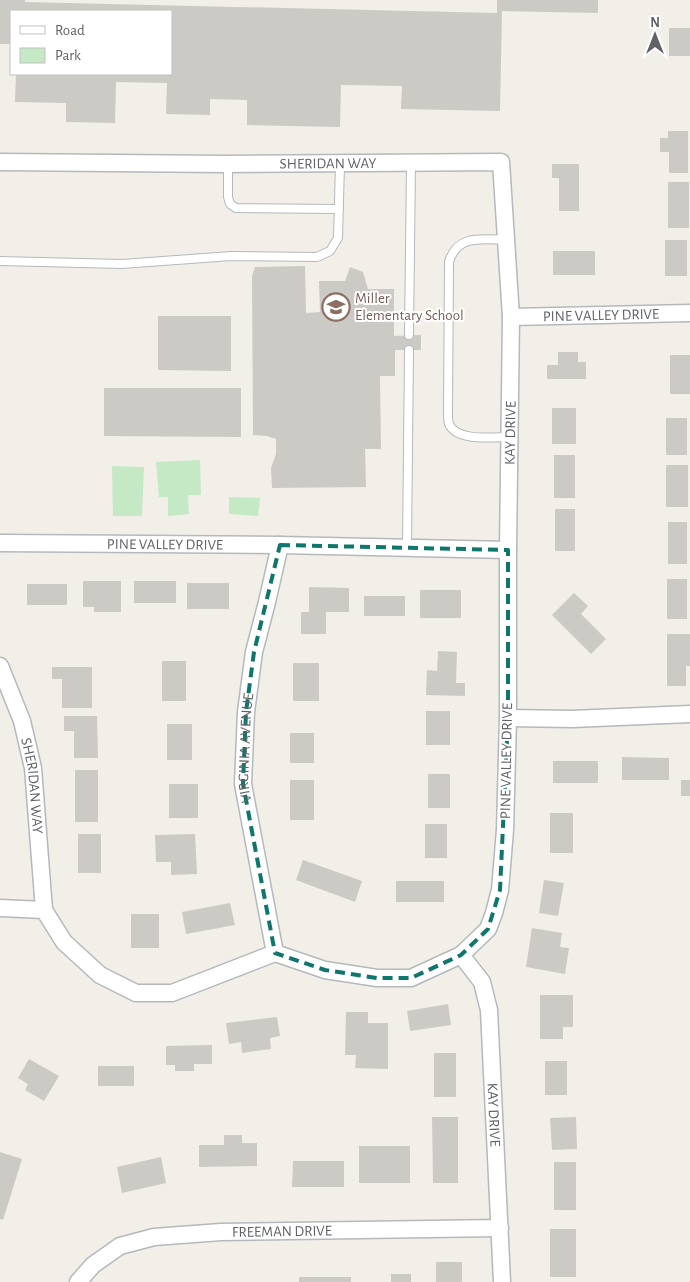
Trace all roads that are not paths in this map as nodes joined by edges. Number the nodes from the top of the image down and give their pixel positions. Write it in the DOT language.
graph roads {
  1 [pos="0,162"];
  2 [pos="411,163"];
  3 [pos="228,164"];
  4 [pos="340,164"];
  5 [pos="339,209"];
  6 [pos="506,240"];
  7 [pos="0,261"];
  8 [pos="690,313"];
  9 [pos="511,317"];
  10 [pos="409,335"];
  11 [pos="409,350"];
  12 [pos="510,437"];
  13 [pos="0,543"];
  14 [pos="280,545"];
  15 [pos="407,548"];
  16 [pos="508,550"];
  17 [pos="0,666"];
  18 [pos="690,714"];
  19 [pos="508,718"];
  20 [pos="0,908"];
  21 [pos="44,910"];
  22 [pos="275,953"];
  23 [pos="461,955"];
  24 [pos="500,1228"];
  25 [pos="78,1282"];
  26 [pos="502,1282"];
  1 -- 3 [label="street, SHERIDAN WAY"];
  2 -- 4 [label="street, SHERIDAN WAY"];
  2 -- 6 [label="street, SHERIDAN WAY"];
  2 -- 10 [label="lane"];
  3 -- 4 [label="street, SHERIDAN WAY"];
  3 -- 5 [label="lane"];
  4 -- 5 [label="lane"];
  5 -- 7 [label="lane"];
  6 -- 9 [label="street, SHERIDAN WAY"];
  6 -- 12 [label="lane"];
  8 -- 9 [label="street, PINE VALLEY DRIVE"];
  9 -- 12 [label="street, KAY DRIVE"];
  11 -- 15 [label="lane"];
  12 -- 16 [label="street, KAY DRIVE"];
  13 -- 14 [label="street, PINE VALLEY DRIVE"];
  14 -- 15 [label="street, PINE VALLEY DRIVE"];
  14 -- 22 [label="street, VIRGINIA AVENUE"];
  15 -- 16 [label="street, PINE VALLEY DRIVE"];
  16 -- 19 [label="street, PINE VALLEY DRIVE"];
  17 -- 21 [label="street, SHERIDAN WAY"];
  18 -- 19 [label="street"];
  19 -- 23 [label="street, PINE VALLEY DRIVE"];
  20 -- 21 [label="street"];
  21 -- 22 [label="street"];
  22 -- 23 [label="street, PINE VALLEY DRIVE"];
  23 -- 24 [label="street, KAY DRIVE"];
  24 -- 25 [label="street, FREEMAN DRIVE"];
  24 -- 26 [label="street, KAY DRIVE"];
}
